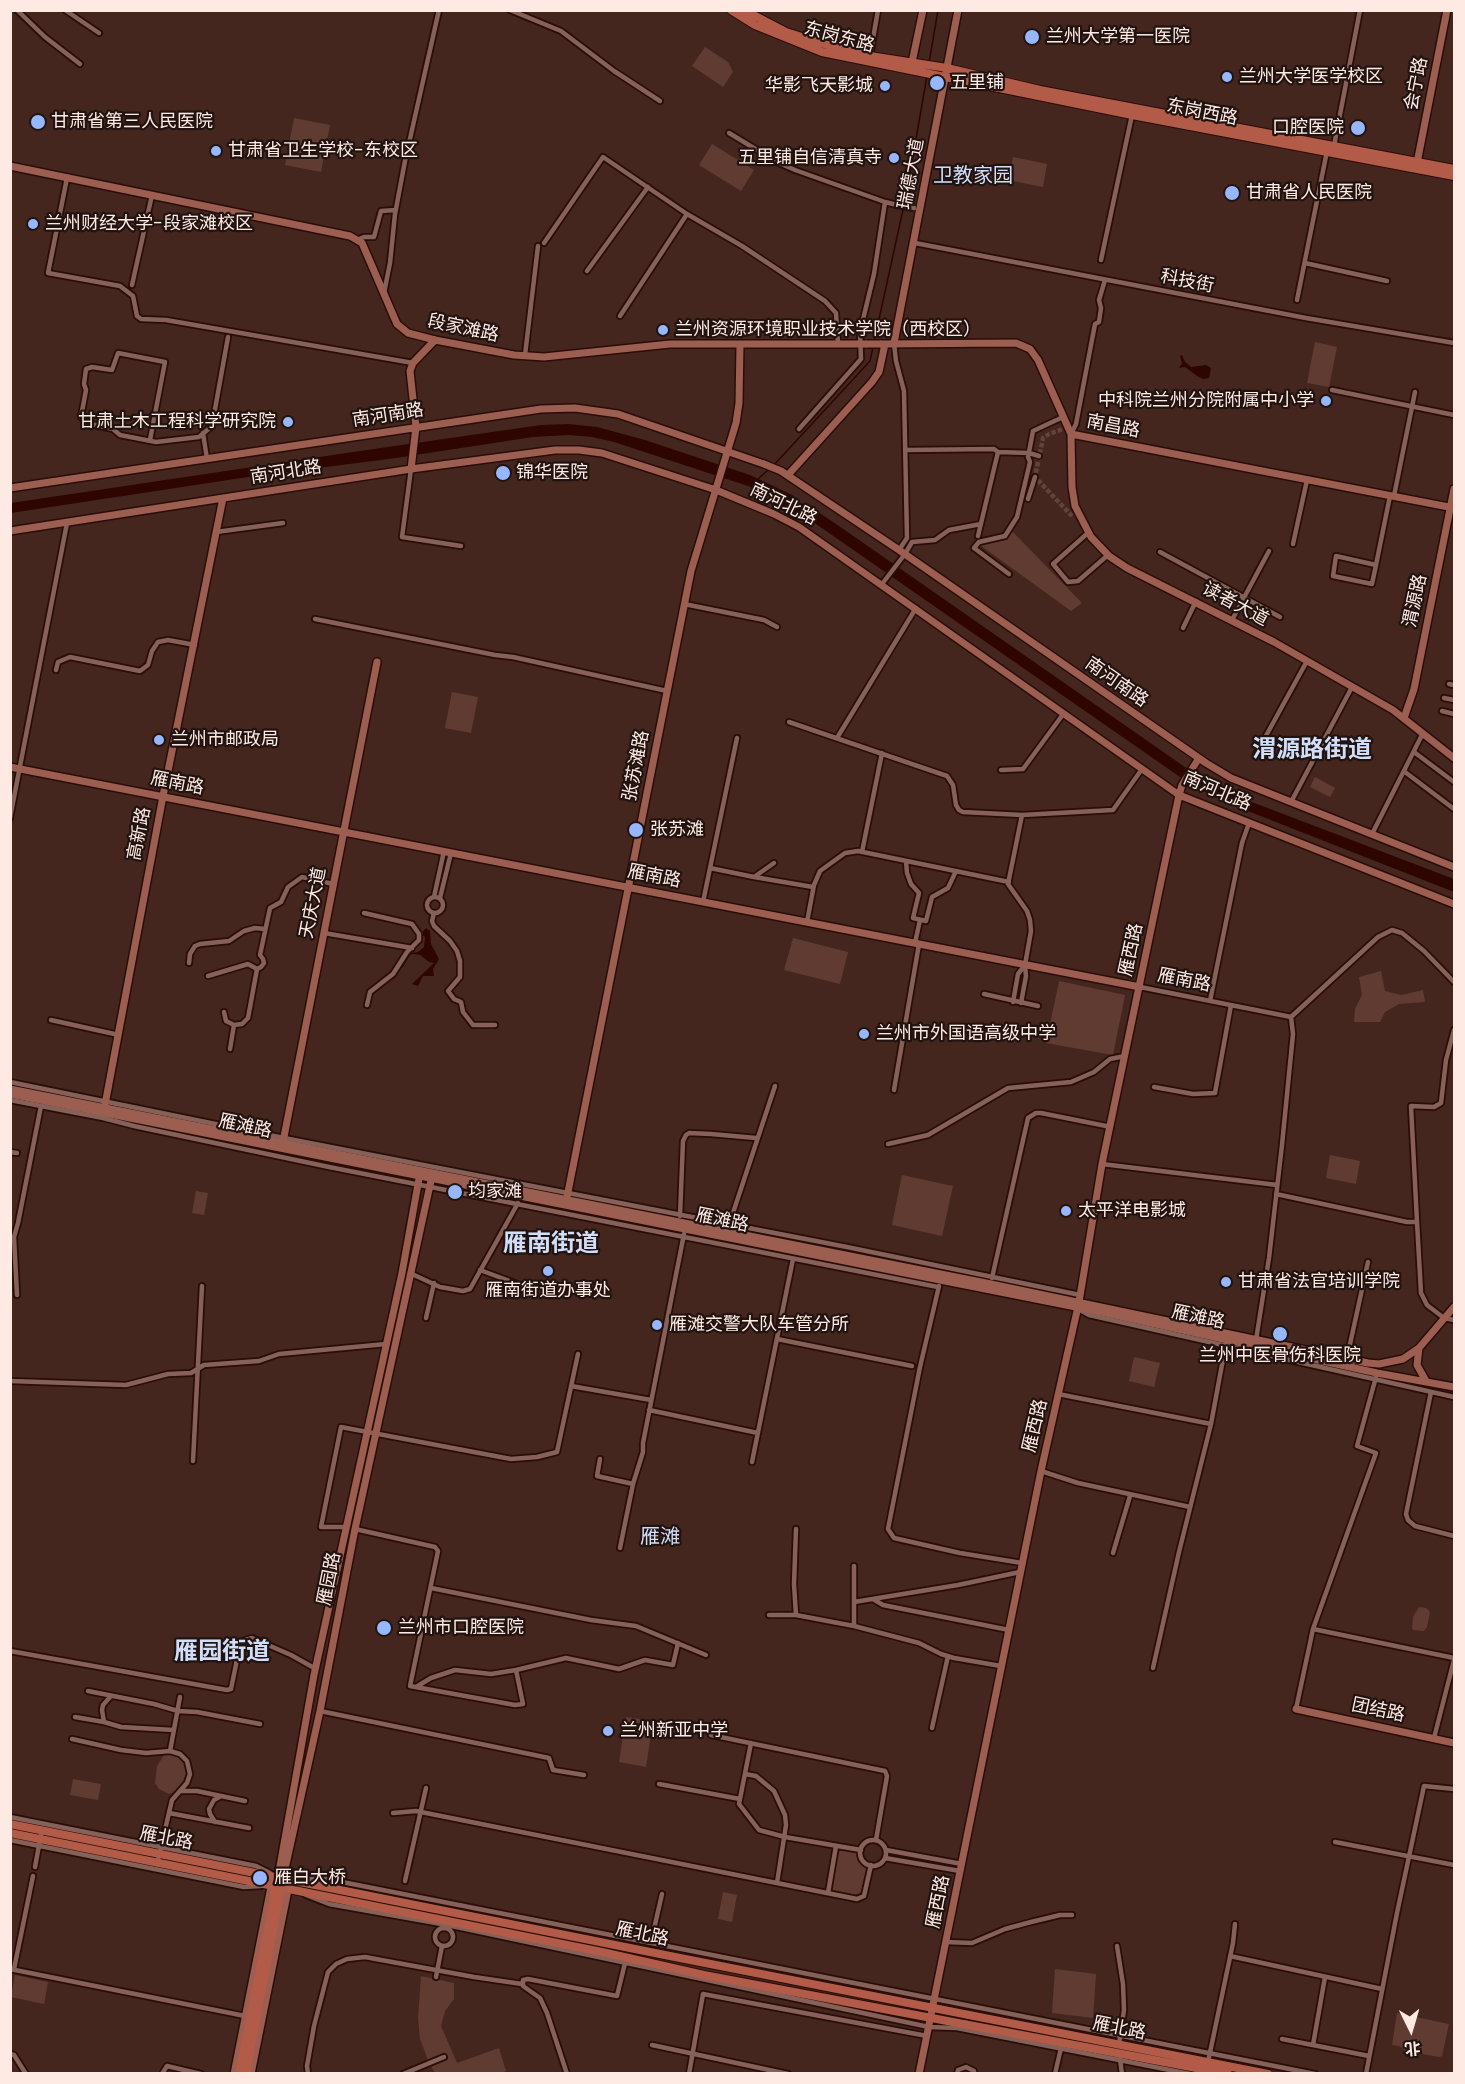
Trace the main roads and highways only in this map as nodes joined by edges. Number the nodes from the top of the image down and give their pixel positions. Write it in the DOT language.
graph roads {
  1 [pos="731,10"];
  2 [pos="744,10"];
  3 [pos="923,10"];
  4 [pos="958,10"];
  5 [pos="1447,10"];
  6 [pos="915,66"];
  7 [pos="946,72"];
  8 [pos="1330,149"];
  9 [pos="1417,162"];
  10 [pos="10,166"];
  11 [pos="1455,170"];
  12 [pos="1455,176"];
  13 [pos="435,340"];
  14 [pos="894,343"];
  15 [pos="882,344"];
  16 [pos="740,345"];
  17 [pos="416,427"];
  18 [pos="1071,434"];
  19 [pos="728,451"];
  20 [pos="412,465"];
  21 [pos="785,473"];
  22 [pos="10,488"];
  23 [pos="1455,489"];
  24 [pos="716,490"];
  25 [pos="223,498"];
  26 [pos="1453,508"];
  27 [pos="10,531"];
  28 [pos="377,662"];
  29 [pos="1404,718"];
  30 [pos="1199,758"];
  31 [pos="1455,758"];
  32 [pos="10,767"];
  33 [pos="1179,795"];
  34 [pos="163,796"];
  35 [pos="343,832"];
  36 [pos="1455,867"];
  37 [pos="629,888"];
  38 [pos="1455,904"];
  39 [pos="1140,987"];
  40 [pos="10,1089"];
  41 [pos="10,1095"];
  42 [pos="105,1106"];
  43 [pos="283,1144"];
  44 [pos="432,1176"];
  45 [pos="419,1177"];
  46 [pos="566,1203"];
  47 [pos="686,1226"];
  48 [pos="940,1280"];
  49 [pos="1079,1302"];
  50 [pos="1455,1307"];
  51 [pos="1227,1340"];
  52 [pos="1419,1348"];
  53 [pos="1426,1381"];
  54 [pos="1455,1387"];
  55 [pos="346,1527"];
  56 [pos="355,1529"];
  57 [pos="1296,1709"];
  58 [pos="1455,1743"];
  59 [pos="10,1824"];
  60 [pos="10,1833"];
  61 [pos="281,1878"];
  62 [pos="279,1887"];
  63 [pos="933,2008"];
  64 [pos="931,2018"];
  65 [pos="236,2073"];
  66 [pos="246,2073"];
  67 [pos="251,2073"];
  68 [pos="920,2073"];
  69 [pos="1228,2073"];
  70 [pos="1268,2073"];
  1 -- 6 [label="main road, 东岗东路"];
  2 -- 6 [label="main road, 东岗东路"];
  3 -- 6 [label="main road"];
  4 -- 7 [label="main road, 瑞德大道"];
  5 -- 9 [label="main road, 会宁路"];
  6 -- 7 [label="main road, 东岗东路"];
  7 -- 8 [label="main road, 东岗西路"];
  7 -- 8 [label="main road, 东岗西路"];
  7 -- 14 [label="main road, 瑞德大道"];
  8 -- 9 [label="main road, 东岗西路"];
  8 -- 12 [label="main road, 东岗西路"];
  9 -- 11 [label="main road, 东岗西路"];
  10 -- 13 [label="main road, 段家滩路"];
  13 -- 16 [label="main road, 段家滩路"];
  13 -- 17 [label="main road"];
  14 -- 15 [label="main road, 南昌路"];
  14 -- 18 [label="main road, 南昌路"];
  15 -- 16 [label="main road, 段家滩路, bridge"];
  15 -- 21 [label="main road"];
  16 -- 19 [label="main road"];
  17 -- 19 [label="main road, 南河南路"];
  17 -- 20 [label="main road"];
  17 -- 22 [label="main road, 南河南路"];
  18 -- 26 [label="main road, 南昌路"];
  18 -- 29 [label="main road, 读者大道"];
  19 -- 21 [label="main road, 南河南路, bridge"];
  19 -- 24 [label="main road, 张苏滩路"];
  20 -- 24 [label="main road, 南河北路"];
  20 -- 25 [label="main road, 南河北路"];
  21 -- 30 [label="main road, 南河南路"];
  23 -- 26 [label="main road, 渭源路"];
  24 -- 33 [label="main road, 南河北路"];
  24 -- 37 [label="main road, 张苏滩路"];
  25 -- 27 [label="main road, 南河北路"];
  25 -- 34 [label="main road, 高新路"];
  26 -- 29 [label="main road, 渭源路"];
  28 -- 35 [label="main road, 天庆大道"];
  29 -- 31 [label="main road, 读者大道"];
  30 -- 33 [label="main road, 雁西路"];
  30 -- 36 [label="main road, 南河南路"];
  32 -- 34 [label="main road, 雁南路"];
  33 -- 38 [label="main road, 南河北路"];
  33 -- 39 [label="main road, 雁西路"];
  34 -- 35 [label="main road, 雁南路"];
  34 -- 42 [label="main road, 高新路"];
  35 -- 37 [label="main road, 雁南路"];
  35 -- 43 [label="main road, 天庆大道"];
  37 -- 39 [label="main road, 雁南路"];
  37 -- 46 [label="main road, 张苏滩路"];
  39 -- 49 [label="main road, 雁西路"];
  40 -- 42 [label="main road, 雁滩路"];
  41 -- 42 [label="main road, 雁滩路"];
  42 -- 43 [label="main road, 雁滩路"];
  43 -- 45 [label="main road, 雁滩路"];
  44 -- 45 [label="main road, 雁滩路"];
  44 -- 46 [label="main road, 雁滩路"];
  44 -- 56 [label="main road, 雁园路"];
  45 -- 55 [label="main road, 雁园路"];
  46 -- 47 [label="main road, 雁滩路"];
  47 -- 48 [label="main road, 雁滩路"];
  47 -- 48 [label="main road, 雁滩路"];
  48 -- 49 [label="main road, 雁滩路"];
  48 -- 49 [label="main road, 雁滩路"];
  49 -- 51 [label="main road, 雁滩路"];
  49 -- 63 [label="main road, 雁西路"];
  50 -- 52 [label="main road"];
  51 -- 52 [label="main road, 雁滩路"];
  51 -- 53 [label="main road, 雁滩路"];
  52 -- 53 [label="main road"];
  53 -- 54 [label="main road, 雁滩路"];
  55 -- 56 [label="main road"];
  55 -- 61 [label="main road, 雁园路"];
  56 -- 61 [label="main road, 雁园路"];
  57 -- 58 [label="main road, 团结路"];
  59 -- 61 [label="main road, 雁北路"];
  60 -- 62 [label="main road, 雁北路"];
  61 -- 62 [label="main road, 雁园路"];
  61 -- 63 [label="main road, 雁北路"];
  62 -- 64 [label="main road, 雁北路"];
  62 -- 65 [label="main road, 雁园路"];
  62 -- 65 [label="main road, 雁园路"];
  62 -- 66 [label="main road, 雁园路"];
  62 -- 67 [label="main road, 雁园路"];
  63 -- 64 [label="main road, 雁西路"];
  63 -- 70 [label="main road, 雁北路"];
  64 -- 68 [label="main road, 雁西路"];
  64 -- 69 [label="main road, 雁北路"];
}
